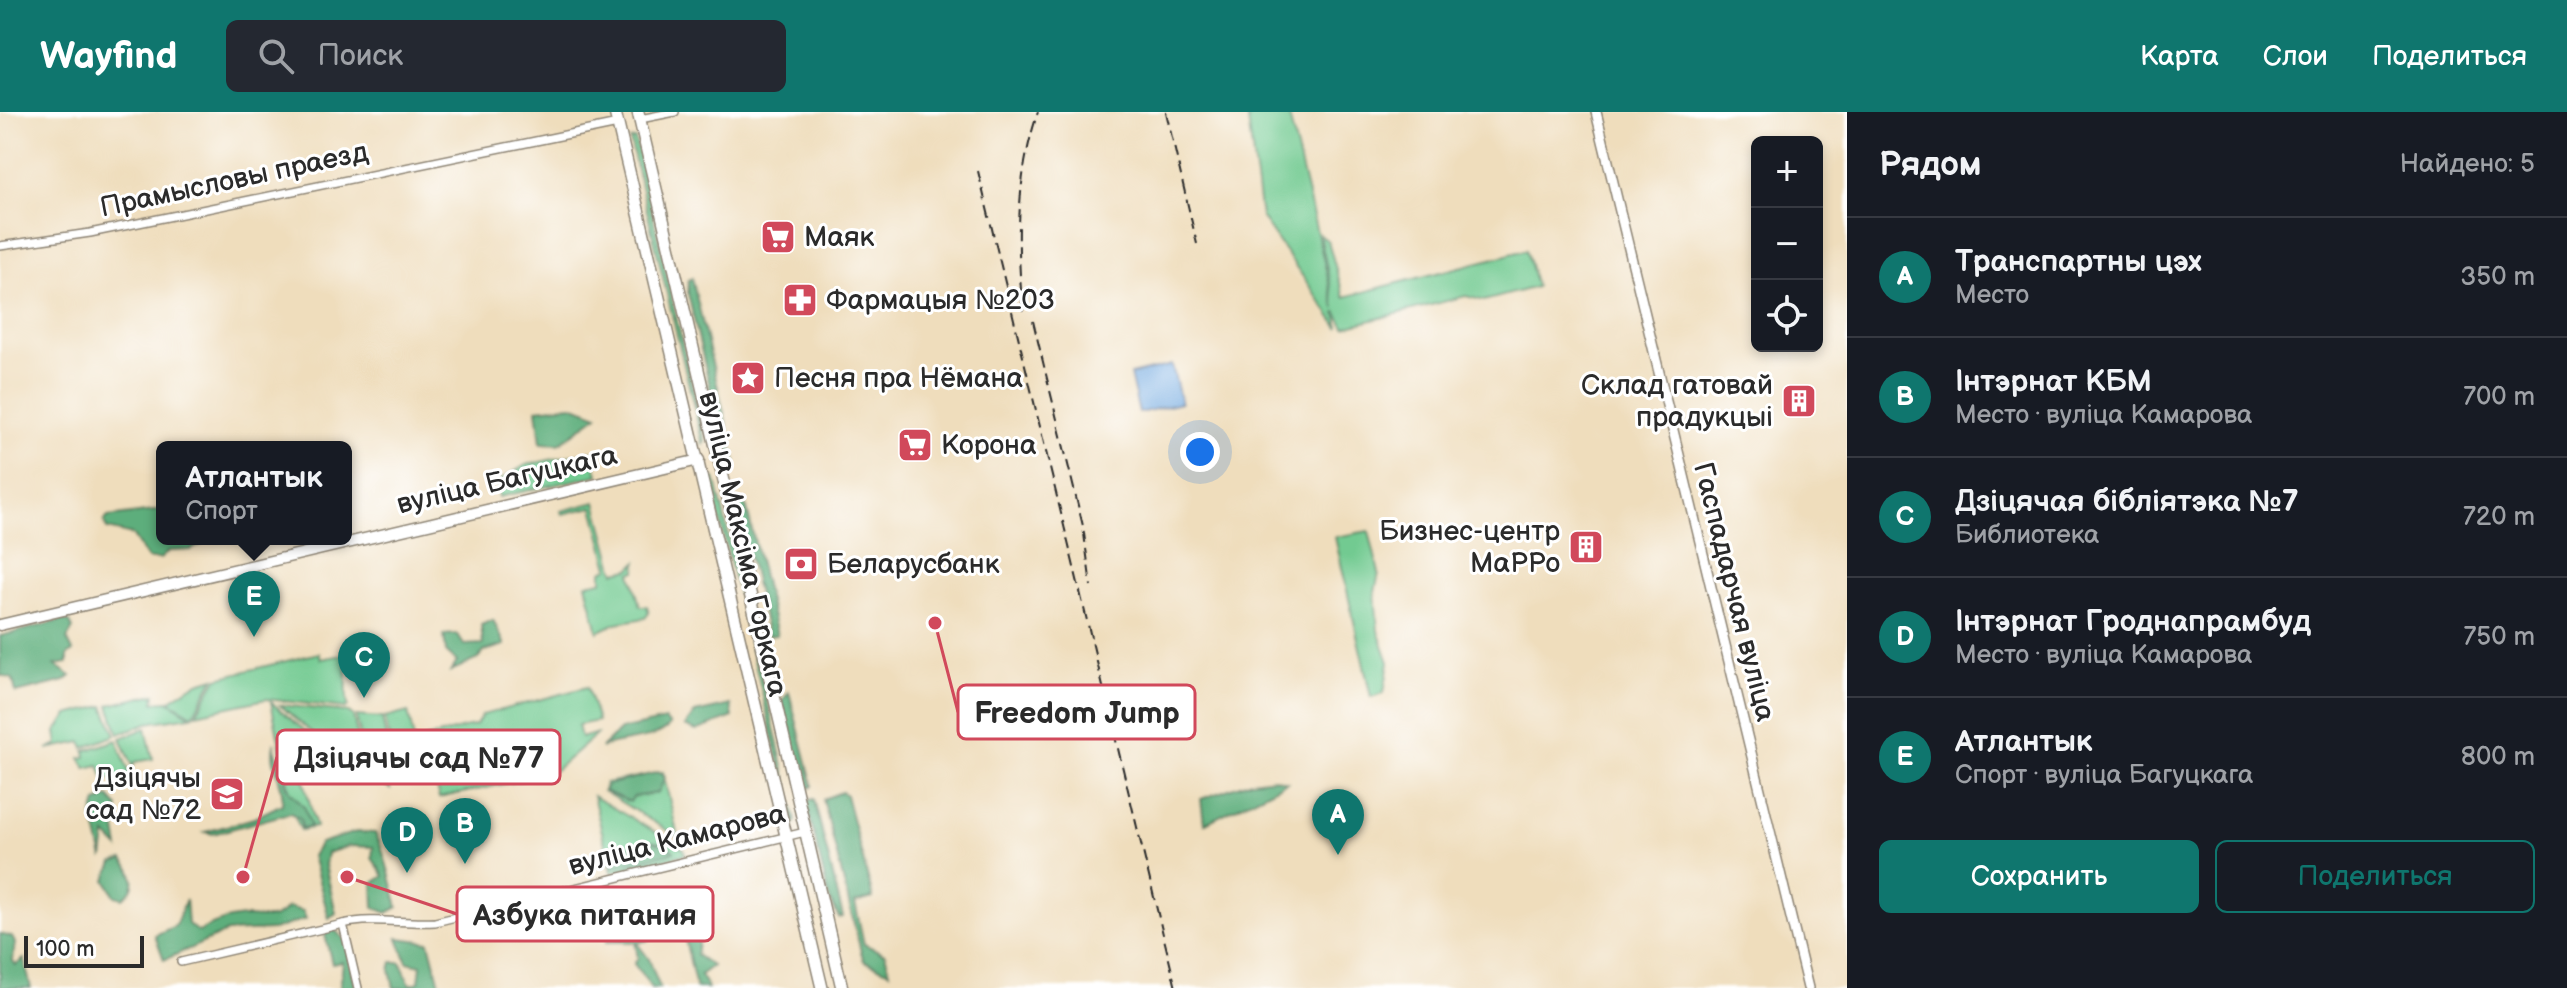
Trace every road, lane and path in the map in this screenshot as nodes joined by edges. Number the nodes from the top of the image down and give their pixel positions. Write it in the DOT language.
graph roads {
  1 [pos="675,112"];
  2 [pos="1596,112"];
  3 [pos="639,116"];
  4 [pos="617,118"];
  5 [pos="0,246"];
  6 [pos="716,456"];
  7 [pos="699,460"];
  8 [pos="352,542"];
  9 [pos="339,545"];
  10 [pos="0,625"];
  11 [pos="805,832"];
  12 [pos="787,836"];
  13 [pos="343,924"];
  14 [pos="181,962"];
  15 [pos="358,988"];
  16 [pos="822,988"];
  17 [pos="842,988"];
  18 [pos="1808,988"];
  1 -- 3 [label="street"];
  2 -- 18 [label="street, Гаспадарчая вуліца"];
  3 -- 6 [label="main road, вуліца Максіма Горкага"];
  4 -- 5 [label="street, Прамысловы праезд"];
  4 -- 7 [label="main road, вуліца Максіма Горкага"];
  6 -- 7 [label="main road"];
  6 -- 11 [label="main road, вуліца Максіма Горкага"];
  7 -- 8 [label="main road, вуліца Багуцкага"];
  7 -- 12 [label="main road, вуліца Максіма Горкага"];
  9 -- 10 [label="main road, вуліца Багуцкага"];
  11 -- 12 [label="street, вуліца Камарова"];
  11 -- 17 [label="main road, вуліца Максіма Горкага"];
  12 -- 13 [label="street, вуліца Камарова"];
  12 -- 16 [label="main road, вуліца Максіма Горкага"];
  13 -- 14 [label="street, вуліца Камарова"];
  13 -- 15 [label="street"];
}
